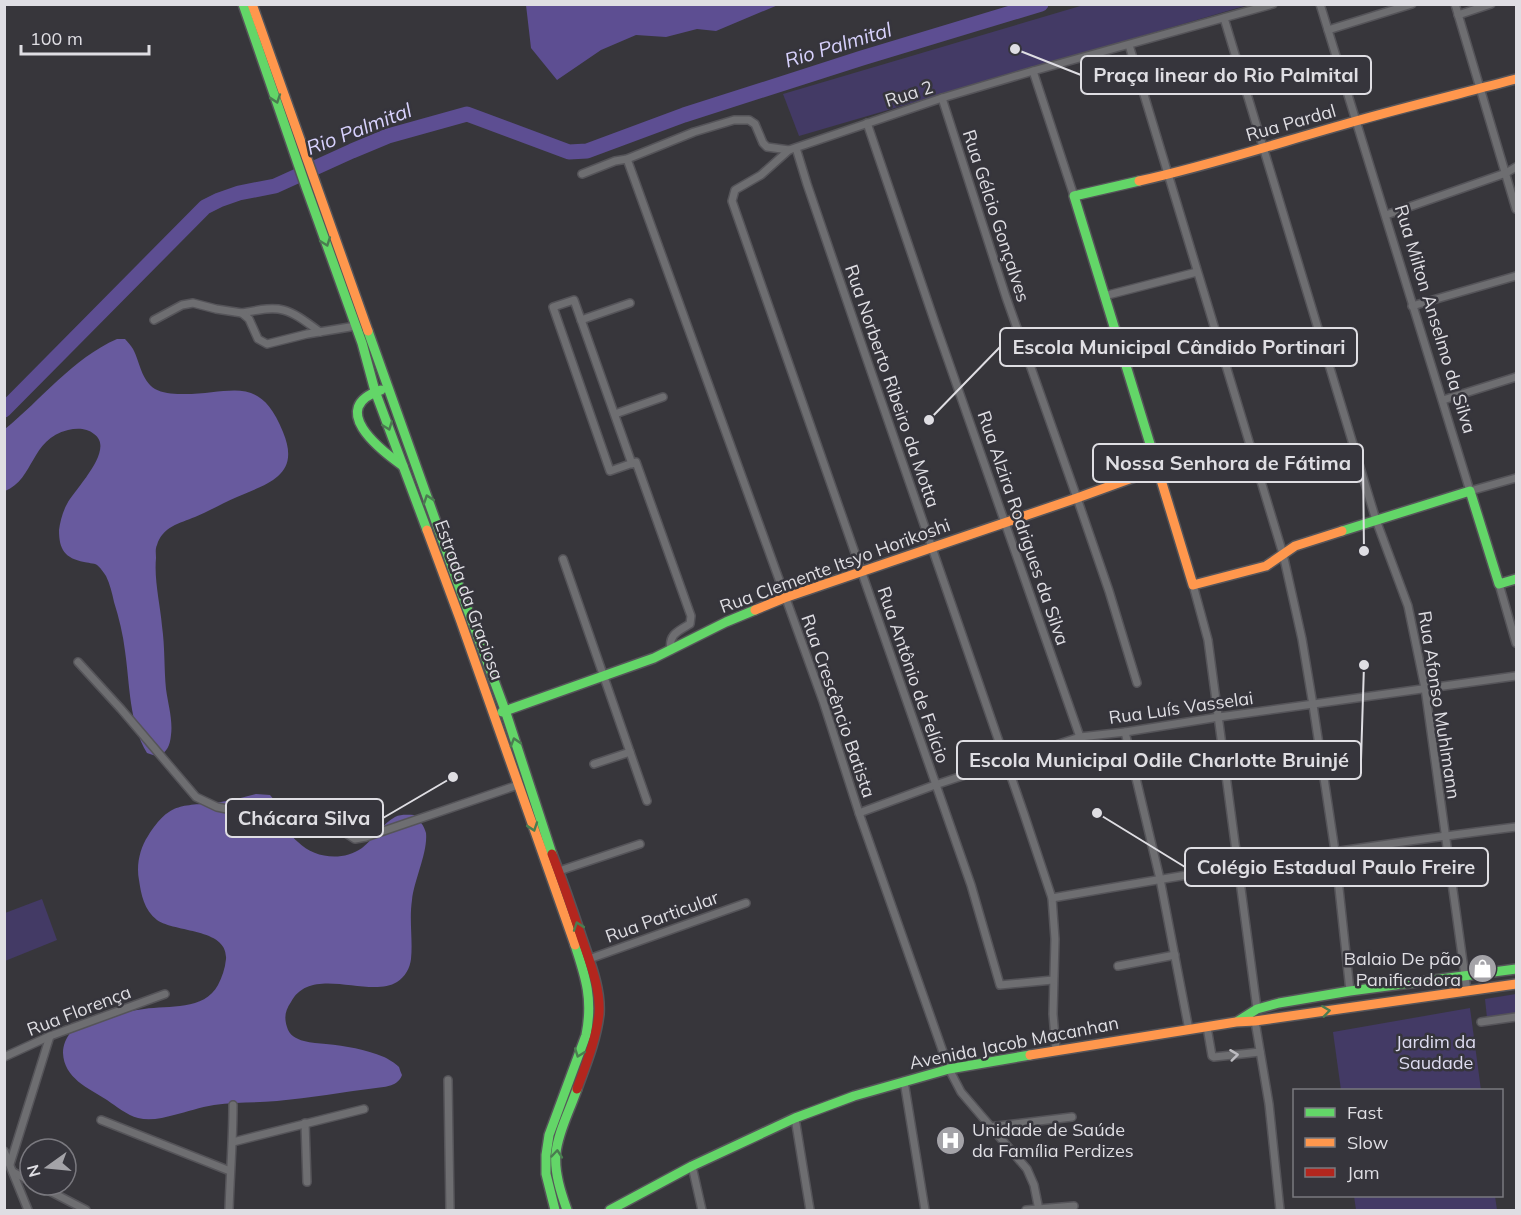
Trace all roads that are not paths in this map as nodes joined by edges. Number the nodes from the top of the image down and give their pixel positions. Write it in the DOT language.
graph roads {
  1 [pos="243,4"];
  2 [pos="252,4"];
  3 [pos="1273,4"];
  4 [pos="1320,4"];
  5 [pos="1412,4"];
  6 [pos="1455,4"];
  7 [pos="1491,4"];
  8 [pos="1458,15"];
  9 [pos="1224,18"];
  10 [pos="1328,30"];
  11 [pos="1129,45"];
  12 [pos="1033,71"];
  13 [pos="1516,80"];
  14 [pos="1480,90"];
  15 [pos="942,99"];
  16 [pos="1356,122"];
  17 [pos="867,123"];
  18 [pos="792,149"];
  19 [pos="1263,149"];
  20 [pos="300,153"];
  21 [pos="627,159"];
  22 [pos="1516,167"];
  23 [pos="582,174"];
  24 [pos="1506,174"];
  25 [pos="1167,175"];
  26 [pos="311,185"];
  27 [pos="1074,196"];
  28 [pos="1516,209"];
  29 [pos="1386,215"];
  30 [pos="1197,272"];
  31 [pos="1516,276"];
  32 [pos="1104,296"];
  33 [pos="630,303"];
  34 [pos="1412,306"];
  35 [pos="242,313"];
  36 [pos="154,320"];
  37 [pos="581,320"];
  38 [pos="356,326"];
  39 [pos="320,332"];
  40 [pos="1516,377"];
  41 [pos="389,388"];
  42 [pos="375,391"];
  43 [pos="663,397"];
  44 [pos="1443,400"];
  45 [pos="615,414"];
  46 [pos="632,464"];
  47 [pos="403,467"];
  48 [pos="1157,469"];
  49 [pos="1516,478"];
  50 [pos="1470,491"];
  51 [pos="1077,498"];
  52 [pos="1376,520"];
  53 [pos="1005,522"];
  54 [pos="932,548"];
  55 [pos="1283,554"];
  56 [pos="563,559"];
  57 [pos="861,571"];
  58 [pos="1516,579"];
  59 [pos="1499,584"];
  60 [pos="1193,585"];
  61 [pos="784,598"];
  62 [pos="1516,643"];
  63 [pos="671,650"];
  64 [pos="78,662"];
  65 [pos="604,675"];
  66 [pos="1516,676"];
  67 [pos="1137,683"];
  68 [pos="1425,688"];
  69 [pos="1313,705"];
  70 [pos="505,710"];
  71 [pos="493,715"];
  72 [pos="1219,717"];
  73 [pos="1125,732"];
  74 [pos="1080,737"];
  75 [pos="630,752"];
  76 [pos="1005,761"];
  77 [pos="594,764"];
  78 [pos="518,785"];
  79 [pos="935,785"];
  80 [pos="648,801"];
  81 [pos="859,813"];
  82 [pos="1516,827"];
  83 [pos="1445,836"];
  84 [pos="640,844"];
  85 [pos="1335,851"];
  86 [pos="1238,866"];
  87 [pos="559,871"];
  88 [pos="1160,879"];
  89 [pos="1052,898"];
  90 [pos="746,903"];
  91 [pos="1176,955"];
  92 [pos="589,959"];
  93 [pos="1118,966"];
  94 [pos="1516,969"];
  95 [pos="1464,976"];
  96 [pos="1053,980"];
  97 [pos="1516,984"];
  98 [pos="1350,991"];
  99 [pos="1467,991"];
  100 [pos="165,994"];
  101 [pos="1257,1009"];
  102 [pos="1516,1017"];
  103 [pos="1272,1019"];
  104 [pos="1255,1021"];
  105 [pos="1236,1022"];
  106 [pos="1481,1022"];
  107 [pos="1207,1027"];
  108 [pos="1189,1030"];
  109 [pos="50,1036"];
  110 [pos="1056,1050"];
  111 [pos="1260,1052"];
  112 [pos="4,1057"];
  113 [pos="949,1069"];
  114 [pos="448,1080"];
  115 [pos="904,1081"];
  116 [pos="233,1105"];
  117 [pos="364,1109"];
  118 [pos="1072,1117"];
  119 [pos="795,1118"];
  120 [pos="101,1120"];
  121 [pos="305,1124"];
  122 [pos="989,1127"];
  123 [pos="233,1142"];
  124 [pos="4,1151"];
  125 [pos="692,1166"];
  126 [pos="11,1168"];
  127 [pos="230,1171"];
  128 [pos="18,1173"];
  129 [pos="307,1182"];
  130 [pos="61,1197"];
  131 [pos="1074,1206"];
  132 [pos="28,1210"];
  133 [pos="86,1210"];
  134 [pos="229,1210"];
  135 [pos="450,1210"];
  136 [pos="555,1210"];
  137 [pos="567,1210"];
  138 [pos="610,1210"];
  139 [pos="702,1210"];
  140 [pos="810,1210"];
  141 [pos="924,1210"];
  142 [pos="1026,1210"];
  143 [pos="1039,1210"];
  144 [pos="1280,1210"];
  1 -- 20 [label="main road, Estrada da Graciosa, one-way"];
  2 -- 20 [label="main road, Estrada da Graciosa"];
  3 -- 9 [label="street, Rua 2"];
  4 -- 10 [label="street, Rua Milton Anselmo da Silva"];
  5 -- 10 [label="street"];
  6 -- 8 [label="street"];
  7 -- 8 [label="street"];
  8 -- 14 [label="street"];
  9 -- 11 [label="street, Rua 2"];
  9 -- 19 [label="street, Rua Afonso Muhlmann"];
  10 -- 16 [label="street, Rua Milton Anselmo da Silva"];
  11 -- 12 [label="street, Rua 2"];
  11 -- 25 [label="street"];
  12 -- 15 [label="street, Rua 2"];
  12 -- 27 [label="street"];
  13 -- 14 [label="main road, Rua Pardal"];
  14 -- 16 [label="main road, Rua Pardal"];
  14 -- 24 [label="street"];
  15 -- 17 [label="street, Rua 2"];
  15 -- 51 [label="street, Rua Gélcio Gonçalves"];
  16 -- 19 [label="main road, Rua Pardal"];
  16 -- 29 [label="street, Rua Milton Anselmo da Silva"];
  17 -- 18 [label="street, Rua 2"];
  17 -- 53 [label="street, Rua Alzira Rodrigues da Silva"];
  18 -- 21 [label="street"];
  18 -- 54 [label="street, Rua Norberto Ribeiro da Motta"];
  18 -- 57 [label="street, Rua Antônio de Felício"];
  19 -- 25 [label="main road, Rua Pardal"];
  19 -- 52 [label="street, Rua Afonso Muhlmann"];
  20 -- 26 [label="main road, Estrada da Graciosa"];
  21 -- 23 [label="street"];
  21 -- 61 [label="street, Rua Crescêncio Batista"];
  22 -- 24 [label="street"];
  24 -- 28 [label="street"];
  24 -- 29 [label="street"];
  25 -- 27 [label="main road, Rua Pardal"];
  25 -- 30 [label="street"];
  26 -- 38 [label="main road, Estrada da Graciosa, one-way"];
  26 -- 41 [label="main road, Estrada da Graciosa"];
  27 -- 32 [label="main road"];
  29 -- 34 [label="street, Rua Milton Anselmo da Silva"];
  30 -- 32 [label="street"];
  30 -- 55 [label="street"];
  31 -- 34 [label="street"];
  32 -- 48 [label="main road"];
  33 -- 37 [label="street"];
  34 -- 44 [label="street, Rua Milton Anselmo da Silva"];
  35 -- 36 [label="street"];
  35 -- 39 [label="street"];
  35 -- 39 [label="street"];
  37 -- 45 [label="street"];
  37 -- 46 [label="street"];
  38 -- 39 [label="street"];
  38 -- 42 [label="main road, Estrada da Graciosa"];
  40 -- 44 [label="street"];
  41 -- 42 [label="main road"];
  70 -- 41 [label="main road, Estrada da Graciosa, one-way"];
  42 -- 47 [label="main road, Estrada da Graciosa, one-way"];
  42 -- 47 [label="main road"];
  43 -- 45 [label="street"];
  44 -- 50 [label="street, Rua Milton Anselmo da Silva"];
  45 -- 46 [label="street"];
  46 -- 63 [label="street"];
  47 -- 71 [label="main road, Estrada da Graciosa"];
  48 -- 51 [label="main road, Rua Clemente Itsyo Horikoshi"];
  48 -- 60 [label="main road"];
  49 -- 50 [label="street"];
  50 -- 52 [label="main road"];
  50 -- 59 [label="main road, Rua Milton Anselmo da Silva"];
  51 -- 53 [label="main road, Rua Clemente Itsyo Horikoshi"];
  51 -- 67 [label="street, Rua Gélcio Gonçalves"];
  52 -- 55 [label="main road"];
  52 -- 68 [label="street, Rua Afonso Muhlmann"];
  53 -- 54 [label="main road, Rua Clemente Itsyo Horikoshi"];
  53 -- 74 [label="street, Rua Alzira Rodrigues da Silva"];
  54 -- 57 [label="main road, Rua Clemente Itsyo Horikoshi"];
  54 -- 76 [label="street, Rua Norberto Ribeiro da Motta"];
  55 -- 60 [label="main road"];
  55 -- 69 [label="street"];
  56 -- 65 [label="street"];
  57 -- 61 [label="main road, Rua Clemente Itsyo Horikoshi"];
  57 -- 79 [label="street, Rua Antônio de Felício"];
  58 -- 59 [label="main road"];
  59 -- 62 [label="street, Rua Milton Anselmo da Silva"];
  60 -- 72 [label="street"];
  61 -- 63 [label="main road, Rua Clemente Itsyo Horikoshi"];
  61 -- 81 [label="street, Rua Crescêncio Batista"];
  63 -- 65 [label="main road, Rua Clemente Itsyo Horikoshi"];
  64 -- 78 [label="street"];
  65 -- 70 [label="main road, Rua Clemente Itsyo Horikoshi"];
  65 -- 75 [label="street"];
  66 -- 68 [label="street, Rua Luís Vasselai"];
  68 -- 69 [label="street, Rua Luís Vasselai"];
  68 -- 83 [label="street, Rua Afonso Muhlmann"];
  69 -- 72 [label="street, Rua Luís Vasselai"];
  69 -- 85 [label="street"];
  70 -- 71 [label="main road, Rua Clemente Itsyo Horikoshi"];
  87 -- 70 [label="main road, Estrada da Graciosa, one-way"];
  71 -- 78 [label="main road, Estrada da Graciosa"];
  72 -- 73 [label="street, Rua Luís Vasselai"];
  72 -- 86 [label="street"];
  73 -- 74 [label="street, Rua Luís Vasselai"];
  73 -- 88 [label="street"];
  74 -- 76 [label="street, Rua Luís Vasselai"];
  75 -- 77 [label="street"];
  75 -- 80 [label="street"];
  76 -- 79 [label="street, Rua Luís Vasselai"];
  76 -- 89 [label="street, Rua Norberto Ribeiro da Motta"];
  78 -- 136 [label="main road, Estrada da Graciosa, one-way"];
  79 -- 81 [label="street, Rua Luís Vasselai"];
  79 -- 96 [label="street, Rua Antônio de Felício"];
  81 -- 113 [label="street, Rua Crescêncio Batista"];
  82 -- 83 [label="street"];
  83 -- 85 [label="street"];
  83 -- 95 [label="street, Rua Afonso Muhlmann"];
  84 -- 87 [label="street"];
  85 -- 86 [label="street"];
  85 -- 98 [label="street"];
  86 -- 88 [label="street"];
  86 -- 101 [label="street"];
  92 -- 87 [label="main road, Estrada da Graciosa, one-way"];
  88 -- 89 [label="street"];
  88 -- 91 [label="street"];
  89 -- 96 [label="street, Rua Norberto Ribeiro da Motta"];
  90 -- 92 [label="street, Rua Particular"];
  91 -- 93 [label="street"];
  91 -- 108 [label="street"];
  137 -- 92 [label="main road, Estrada da Graciosa, one-way"];
  94 -- 95 [label="main road, Avenida Jacob Macanhan"];
  95 -- 98 [label="main road, Avenida Jacob Macanhan"];
  95 -- 99 [label="street, Rua Afonso Muhlmann"];
  96 -- 110 [label="street, Rua Norberto Ribeiro da Motta"];
  97 -- 99 [label="main road, Avenida Jacob Macanhan"];
  98 -- 101 [label="main road, Avenida Jacob Macanhan"];
  103 -- 99 [label="main road, Avenida Jacob Macanhan, one-way"];
  100 -- 109 [label="street, Rua Florença"];
  101 -- 103 [label="main road"];
  101 -- 105 [label="main road, Avenida Jacob Macanhan"];
  102 -- 106 [label="street"];
  103 -- 104 [label="main road, Avenida Jacob Macanhan"];
  104 -- 105 [label="main road, Avenida Jacob Macanhan"];
  104 -- 111 [label="street"];
  105 -- 107 [label="main road, Avenida Jacob Macanhan"];
  107 -- 108 [label="main road, Avenida Jacob Macanhan"];
  107 -- 111 [label="street, one-way"];
  108 -- 110 [label="main road, Avenida Jacob Macanhan"];
  109 -- 112 [label="street, Rua Florença"];
  109 -- 126 [label="street"];
  110 -- 113 [label="main road, Avenida Jacob Macanhan"];
  111 -- 144 [label="street"];
  113 -- 115 [label="main road, Avenida Jacob Macanhan"];
  113 -- 122 [label="street, Rua Crescêncio Batista"];
  114 -- 135 [label="street"];
  115 -- 119 [label="main road, Avenida Jacob Macanhan"];
  115 -- 141 [label="street"];
  116 -- 123 [label="street"];
  117 -- 121 [label="street"];
  118 -- 122 [label="street"];
  119 -- 125 [label="main road, Avenida Jacob Macanhan"];
  119 -- 140 [label="street"];
  120 -- 127 [label="street"];
  121 -- 123 [label="street"];
  121 -- 129 [label="street"];
  122 -- 143 [label="street, Rua Crescêncio Batista"];
  123 -- 127 [label="street"];
  124 -- 126 [label="street"];
  125 -- 138 [label="main road, Avenida Jacob Macanhan"];
  125 -- 139 [label="street"];
  126 -- 128 [label="street"];
  126 -- 132 [label="street"];
  127 -- 134 [label="street"];
  130 -- 133 [label="street"];
  131 -- 143 [label="street"];
  142 -- 143 [label="street"];
}
